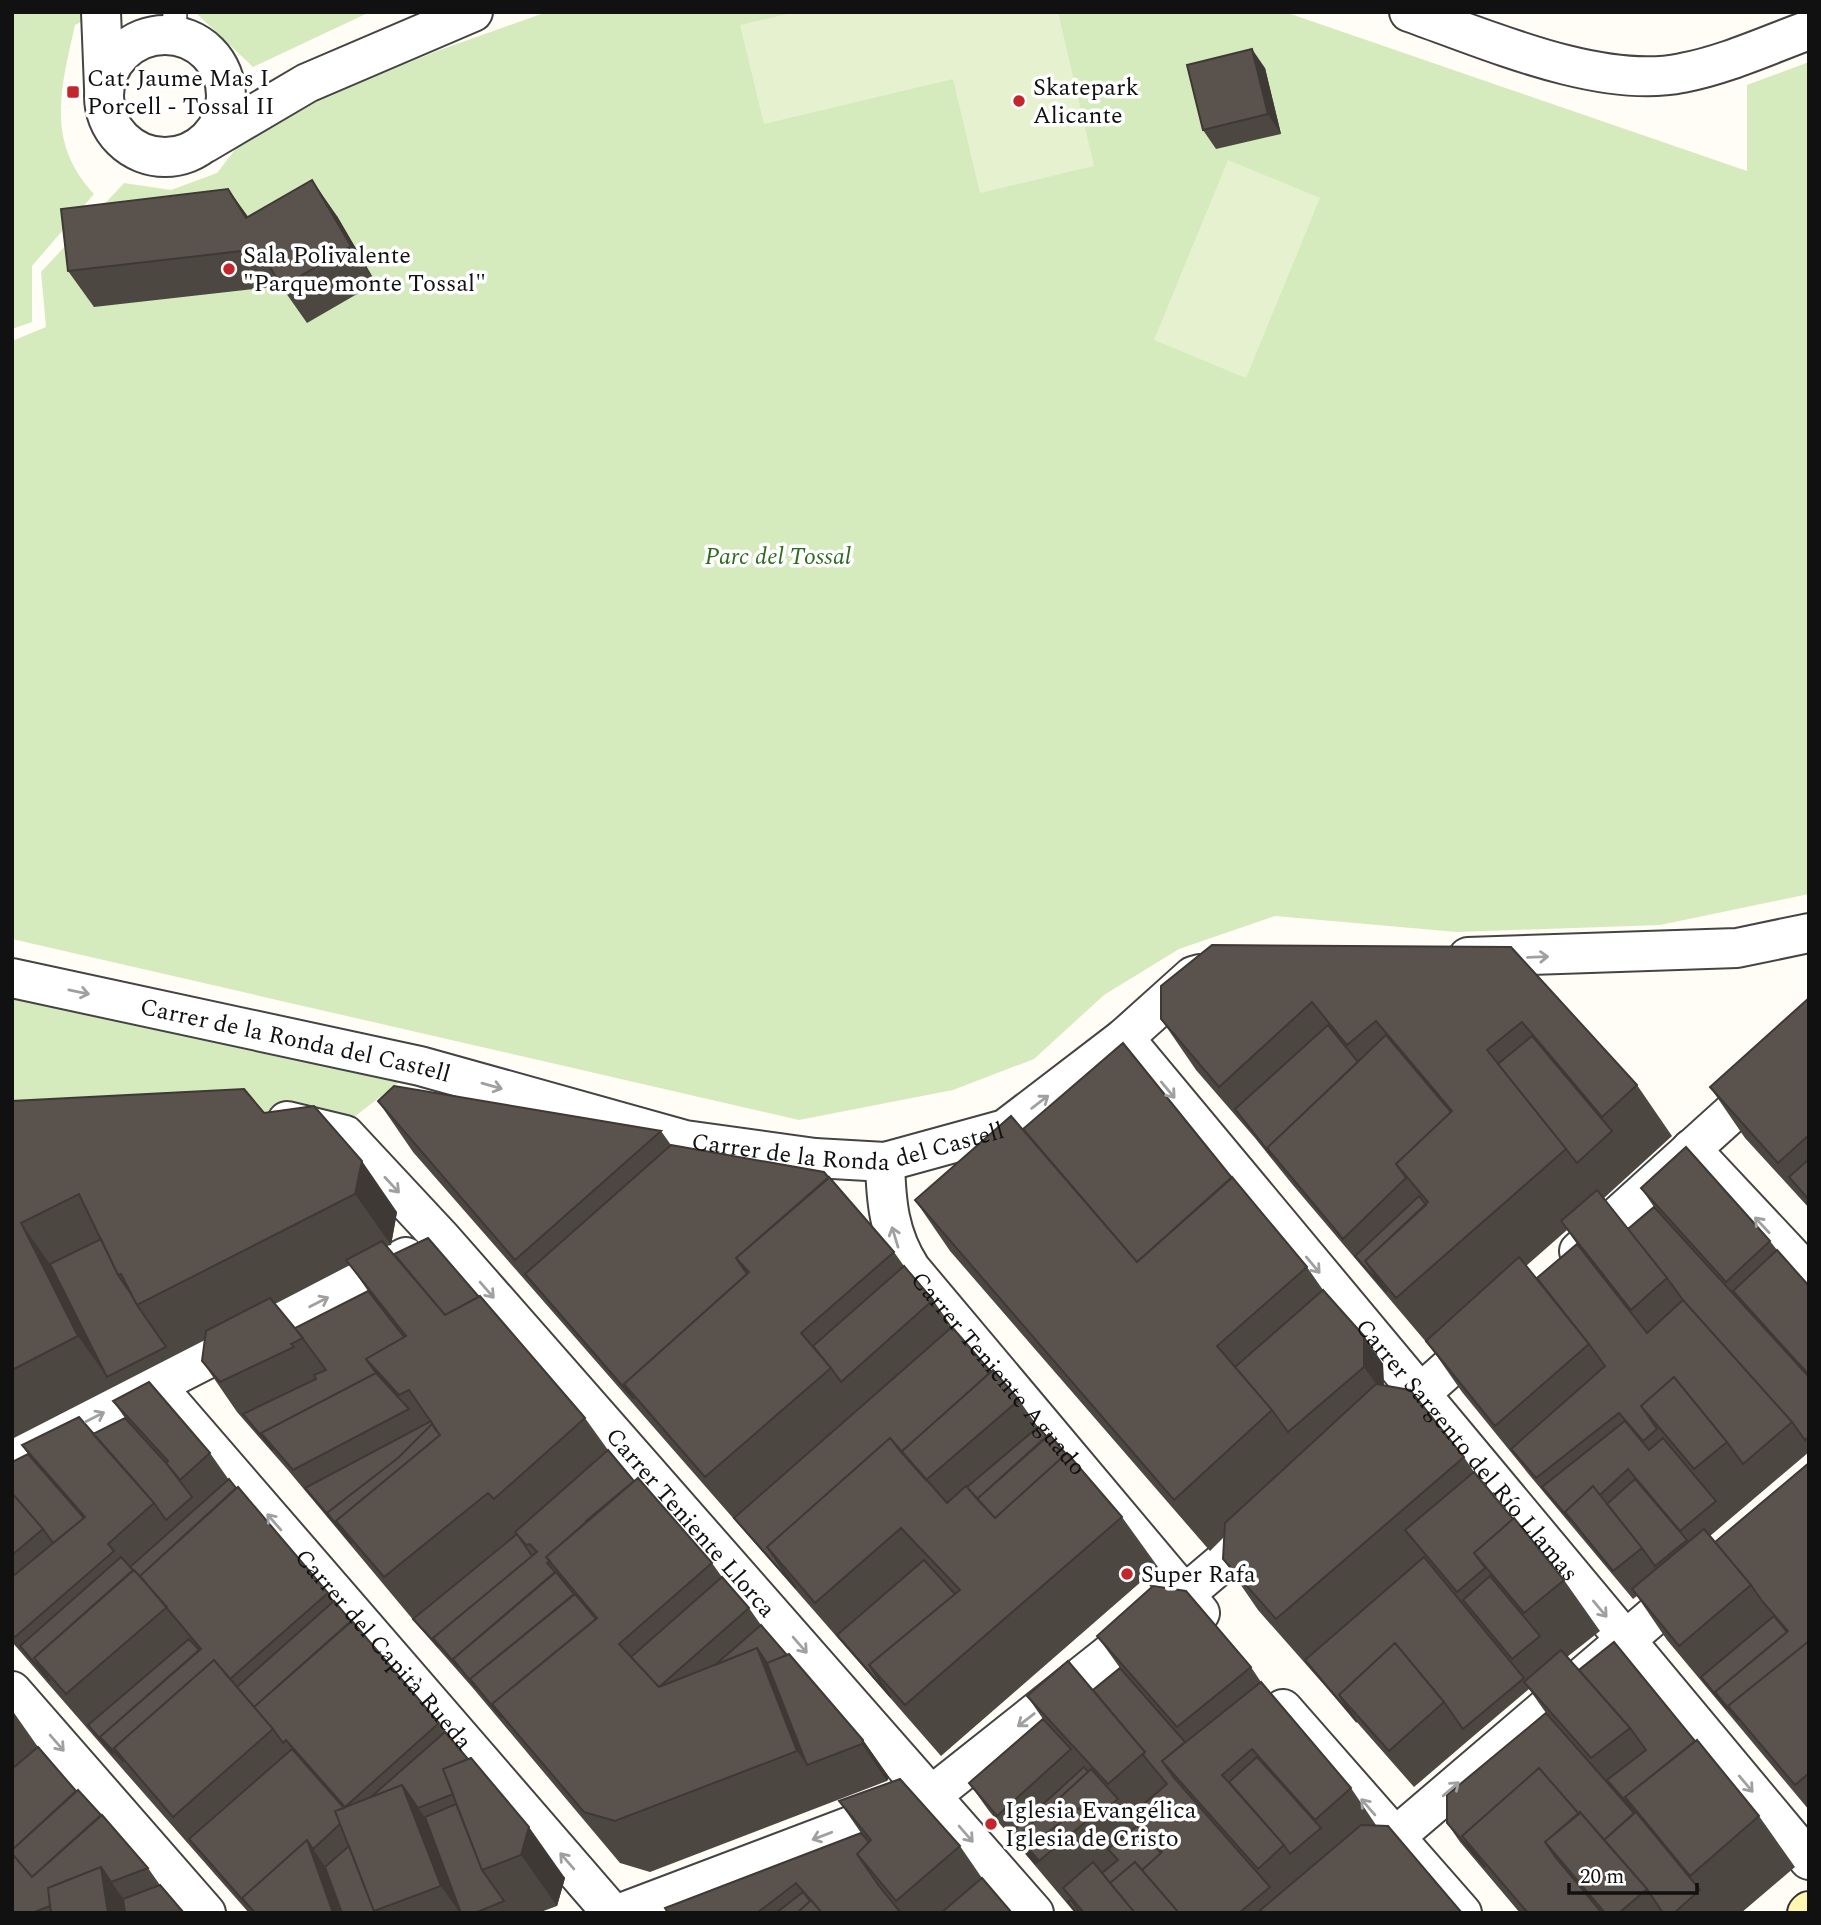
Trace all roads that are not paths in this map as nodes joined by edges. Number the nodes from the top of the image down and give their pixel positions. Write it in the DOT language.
graph roads {
  1 [pos="101,12"];
  2 [pos="121,12"];
  3 [pos="473,12"];
  4 [pos="1409,12"];
  5 [pos="174,23"];
  6 [pos="1809,30"];
  7 [pos="216,60"];
  8 [pos="307,83"];
  9 [pos="104,93"];
  10 [pos="202,145"];
  11 [pos="1809,933"];
  12 [pos="1437,957"];
  13 [pos="1229,964"];
  14 [pos="12,978"];
  15 [pos="1124,1038"];
  16 [pos="1809,1042"];
  17 [pos="258,1118"];
  18 [pos="1691,1149"];
  19 [pos="885,1162"];
  20 [pos="442,1239"];
  21 [pos="1809,1275"];
  22 [pos="1551,1276"];
  23 [pos="1511,1312"];
  24 [pos="156,1386"];
  25 [pos="1421,1395"];
  26 [pos="1349,1455"];
  27 [pos="12,1459"];
  28 [pos="1287,1508"];
  29 [pos="1717,1562"];
  30 [pos="1184,1595"];
  31 [pos="1221,1637"];
  32 [pos="1626,1640"];
  33 [pos="1257,1679"];
  34 [pos="12,1691"];
  35 [pos="932,1795"];
  36 [pos="1394,1838"];
  37 [pos="1809,1860"];
  38 [pos="206,1913"];
  39 [pos="612,1913"];
  40 [pos="621,1913"];
  41 [pos="1034,1913"];
  42 [pos="1306,1913"];
  43 [pos="1462,1913"];
  1 -- 9 [label="street"];
  2 -- 5 [label="street"];
  3 -- 8 [label="street"];
  4 -- 6 [label="street"];
  5 -- 7 [label="street"];
  5 -- 9 [label="street"];
  7 -- 8 [label="street"];
  7 -- 10 [label="street"];
  8 -- 10 [label="street"];
  9 -- 10 [label="street"];
  12 -- 11 [label="street, one-way"];
  13 -- 15 [label="street, Carrer de la Ronda del Castell"];
  14 -- 19 [label="street, Carrer de la Ronda del Castell, one-way"];
  19 -- 15 [label="street, Carrer de la Ronda del Castell, one-way"];
  15 -- 25 [label="street, Carrer Sargento del Río Llamas, one-way"];
  16 -- 18 [label="street"];
  17 -- 20 [label="street, Carrer Teniente Llorca, one-way"];
  21 -- 18 [label="street, one-way"];
  18 -- 22 [label="street"];
  30 -- 19 [label="street, Carrer Teniente Aguado, one-way"];
  24 -- 20 [label="street, one-way"];
  20 -- 35 [label="street, Carrer Teniente Llorca, one-way"];
  23 -- 25 [label="street"];
  27 -- 24 [label="street, one-way"];
  39 -- 24 [label="street, Carrer del Capità Rueda, one-way"];
  25 -- 26 [label="street"];
  25 -- 32 [label="street, Carrer Sargento del Río Llamas, one-way"];
  28 -- 30 [label="street"];
  29 -- 32 [label="street"];
  30 -- 31 [label="street, Carrer Teniente Aguado"];
  30 -- 35 [label="street, one-way"];
  36 -- 32 [label="street, one-way"];
  32 -- 37 [label="street, Carrer Sargento del Río Llamas, one-way"];
  36 -- 33 [label="street, one-way"];
  34 -- 38 [label="street, one-way"];
  35 -- 40 [label="street, one-way"];
  35 -- 41 [label="street, Carrer Teniente Llorca, one-way"];
  36 -- 42 [label="street"];
  36 -- 43 [label="street"];
}
